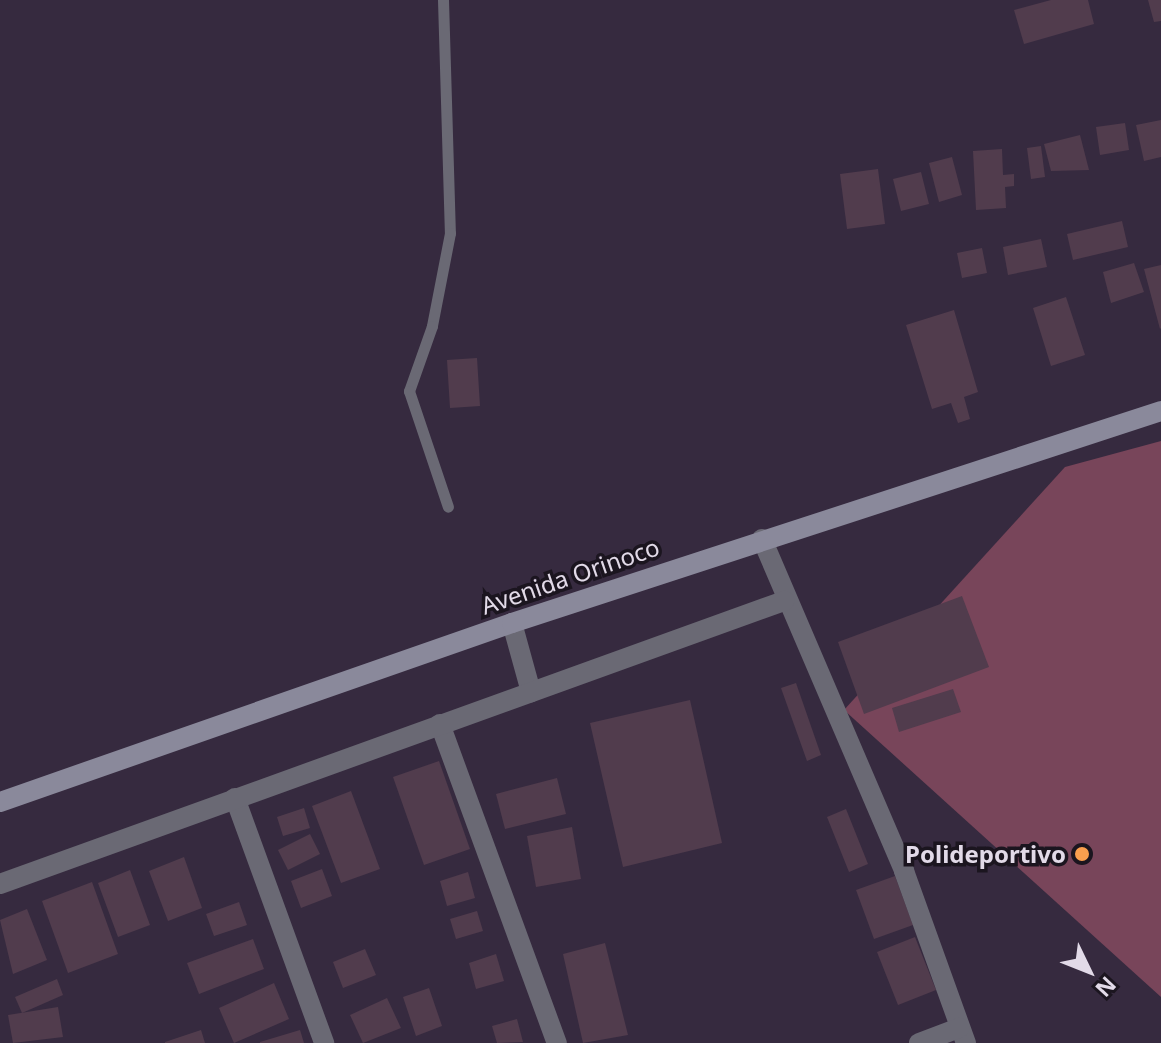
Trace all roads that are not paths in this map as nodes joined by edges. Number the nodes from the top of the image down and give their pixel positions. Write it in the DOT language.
graph roads {
  1 [pos="443,0"];
  2 [pos="1161,411"];
  3 [pos="448,507"];
  4 [pos="762,539"];
  5 [pos="784,601"];
  6 [pos="512,623"];
  7 [pos="531,692"];
  8 [pos="440,724"];
  9 [pos="235,798"];
  10 [pos="0,802"];
  11 [pos="0,884"];
  12 [pos="962,1036"];
  13 [pos="324,1043"];
  14 [pos="557,1043"];
  15 [pos="919,1043"];
  1 -- 3 [label="lane"];
  2 -- 4 [label="main road, Avenida Orinoco"];
  4 -- 5 [label="street"];
  4 -- 6 [label="main road, Avenida Orinoco"];
  5 -- 7 [label="street"];
  5 -- 12 [label="street"];
  6 -- 7 [label="street"];
  6 -- 10 [label="main road, Avenida Orinoco"];
  7 -- 8 [label="street"];
  8 -- 9 [label="street"];
  8 -- 14 [label="street"];
  9 -- 11 [label="street"];
  9 -- 13 [label="street"];
  12 -- 15 [label="street"];
}
